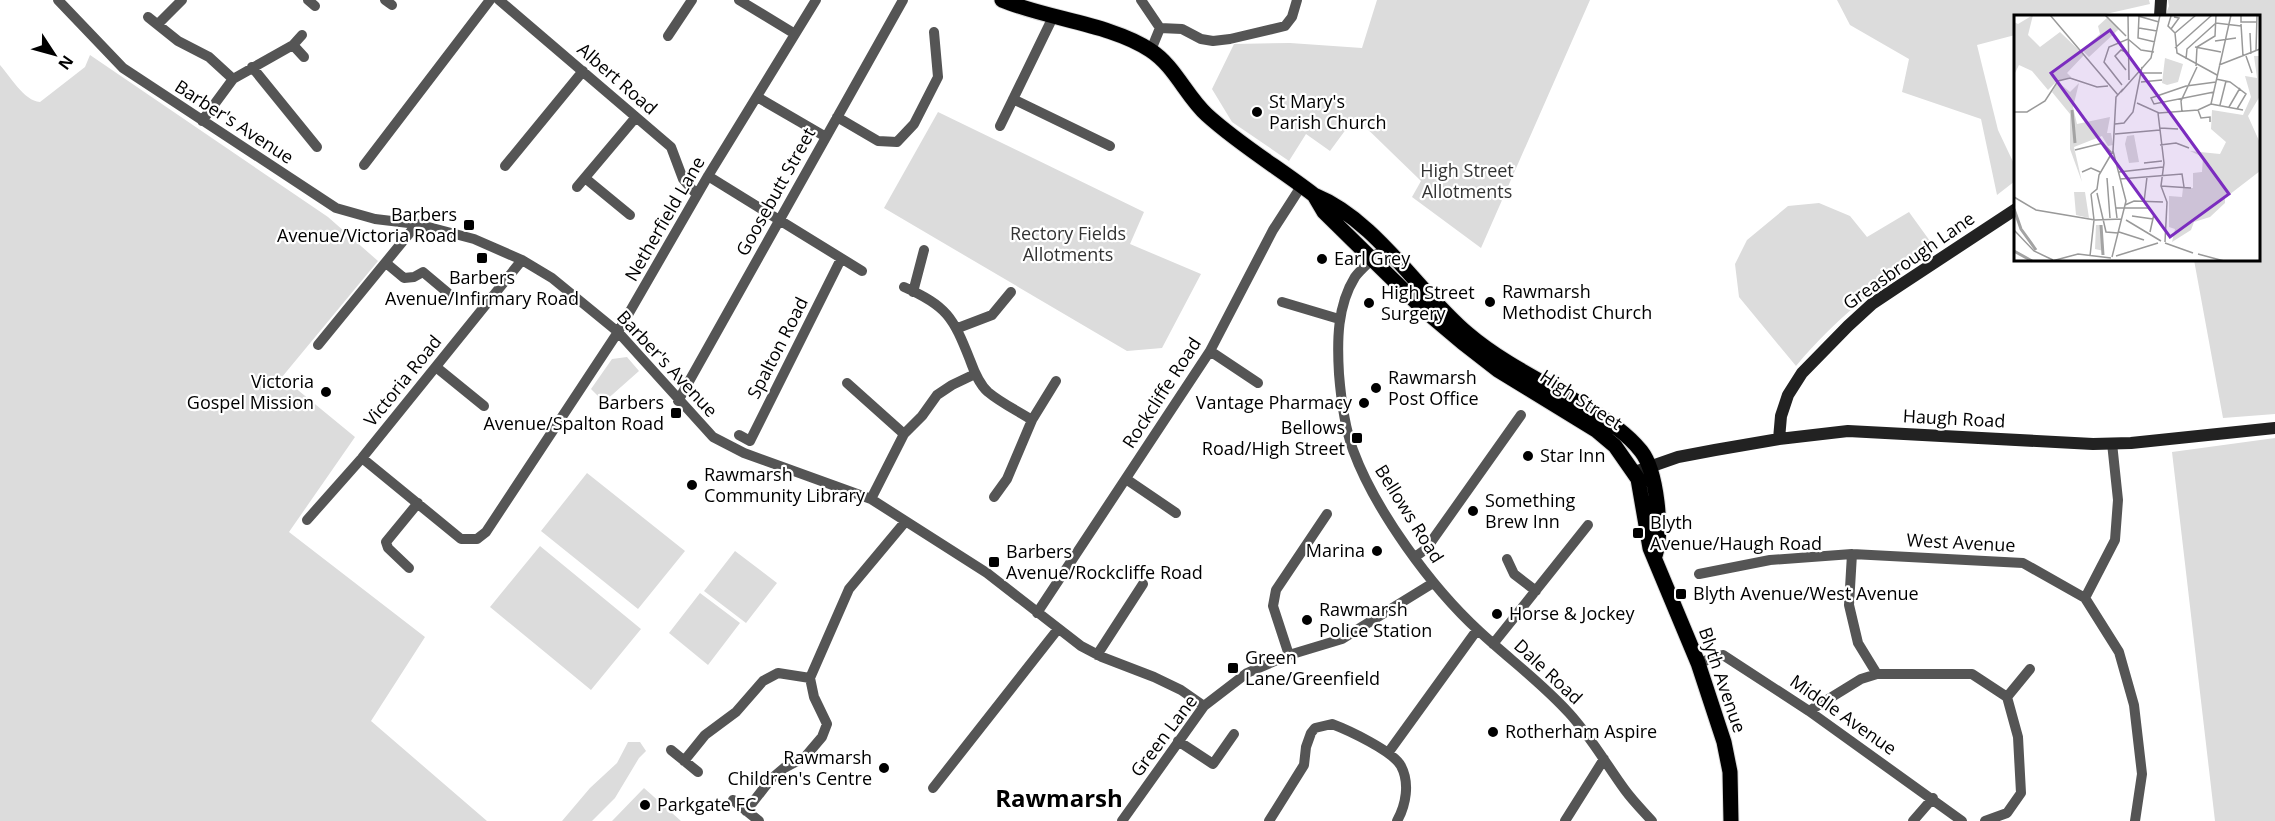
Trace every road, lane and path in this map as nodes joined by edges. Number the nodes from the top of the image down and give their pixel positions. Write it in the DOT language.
graph roads {
  1 [pos="58,0"];
  2 [pos="182,0"];
  3 [pos="490,0"];
  4 [pos="499,0"];
  5 [pos="692,0"];
  6 [pos="739,0"];
  7 [pos="816,0"];
  8 [pos="903,0"];
  9 [pos="1002,0"];
  10 [pos="1141,0"];
  11 [pos="1297,0"];
  12 [pos="2161,0"];
  13 [pos="2160,15"];
  14 [pos="148,17"];
  15 [pos="1053,17"];
  16 [pos="158,24"];
  17 [pos="1160,28"];
  18 [pos="934,32"];
  19 [pos="795,34"];
  20 [pos="302,35"];
  21 [pos="668,36"];
  22 [pos="293,45"];
  23 [pos="1151,50"];
  24 [pos="304,57"];
  25 [pos="252,67"];
  26 [pos="583,71"];
  27 [pos="233,79"];
  28 [pos="757,97"];
  29 [pos="1013,99"];
  30 [pos="636,117"];
  31 [pos="837,117"];
  32 [pos="202,121"];
  33 [pos="1000,126"];
  34 [pos="826,137"];
  35 [pos="1110,146"];
  36 [pos="317,147"];
  37 [pos="364,165"];
  38 [pos="505,166"];
  39 [pos="708,176"];
  40 [pos="1302,185"];
  41 [pos="697,195"];
  42 [pos="1314,195"];
  43 [pos="2014,210"];
  44 [pos="630,215"];
  45 [pos="780,220"];
  46 [pos="417,224"];
  47 [pos="1385,247"];
  48 [pos="924,250"];
  49 [pos="1373,258"];
  50 [pos="841,259"];
  51 [pos="522,260"];
  52 [pos="386,263"];
  53 [pos="862,271"];
  54 [pos="1011,292"];
  55 [pos="448,293"];
  56 [pos="1282,302"];
  57 [pos="1339,319"];
  58 [pos="958,328"];
  59 [pos="618,332"];
  60 [pos="318,345"];
  61 [pos="1210,351"];
  62 [pos="436,367"];
  63 [pos="975,374"];
  64 [pos="1056,381"];
  65 [pos="847,383"];
  66 [pos="1258,383"];
  67 [pos="678,401"];
  68 [pos="484,406"];
  69 [pos="1521,415"];
  70 [pos="1032,420"];
  71 [pos="2275,428"];
  72 [pos="904,434"];
  73 [pos="739,435"];
  74 [pos="1779,439"];
  75 [pos="2112,443"];
  76 [pos="362,458"];
  77 [pos="1650,466"];
  78 [pos="1635,472"];
  79 [pos="1126,479"];
  80 [pos="994,497"];
  81 [pos="871,499"];
  82 [pos="418,503"];
  83 [pos="1176,513"];
  84 [pos="1327,514"];
  85 [pos="307,520"];
  86 [pos="905,522"];
  87 [pos="1588,525"];
  88 [pos="1852,554"];
  89 [pos="1655,556"];
  90 [pos="1415,557"];
  91 [pos="1507,559"];
  92 [pos="409,568"];
  93 [pos="1699,574"];
  94 [pos="1433,583"];
  95 [pos="1143,584"];
  96 [pos="1536,591"];
  97 [pos="2085,598"];
  98 [pos="1037,613"];
  99 [pos="1058,629"];
  100 [pos="1477,630"];
  101 [pos="1493,644"];
  102 [pos="1097,655"];
  103 [pos="1289,655"];
  104 [pos="1698,663"];
  105 [pos="2030,669"];
  106 [pos="1877,674"];
  107 [pos="810,678"];
  108 [pos="2007,697"];
  109 [pos="1204,706"];
  110 [pos="1809,711"];
  111 [pos="1234,734"];
  112 [pos="1178,741"];
  113 [pos="671,750"];
  114 [pos="1388,753"];
  115 [pos="1604,759"];
  116 [pos="684,761"];
  117 [pos="698,772"];
  118 [pos="933,788"];
  119 [pos="1933,798"];
  120 [pos="732,800"];
  121 [pos="746,811"];
  122 [pos="759,821"];
  123 [pos="1122,821"];
  124 [pos="1269,821"];
  125 [pos="1397,821"];
  126 [pos="1565,821"];
  127 [pos="1652,821"];
  128 [pos="1731,821"];
  129 [pos="1913,821"];
  130 [pos="1962,821"];
  131 [pos="1986,821"];
  132 [pos="2135,821"];
  1 -- 32 [label="street, Barber's Avenue"];
  2 -- 16 [label="street"];
  3 -- 37 [label="street"];
  4 -- 26 [label="street, Albert Road"];
  5 -- 21 [label="street"];
  6 -- 19 [label="street"];
  7 -- 19 [label="street, Netherfield Lane"];
  8 -- 31 [label="street, Goosebutt Street"];
  9 -- 15 [label="main road, High Street"];
  10 -- 17 [label="street"];
  11 -- 17 [label="street"];
  12 -- 13 [label="street"];
  14 -- 16 [label="street"];
  15 -- 23 [label="main road, High Street"];
  15 -- 29 [label="street"];
  16 -- 27 [label="street"];
  17 -- 23 [label="street"];
  18 -- 31 [label="street"];
  19 -- 28 [label="street, Netherfield Lane"];
  20 -- 22 [label="street"];
  22 -- 24 [label="street"];
  22 -- 25 [label="street"];
  23 -- 40 [label="main road, High Street"];
  25 -- 27 [label="street"];
  25 -- 36 [label="street"];
  26 -- 30 [label="street, Albert Road"];
  26 -- 38 [label="street"];
  27 -- 32 [label="street"];
  28 -- 34 [label="street"];
  28 -- 39 [label="street, Netherfield Lane"];
  29 -- 33 [label="street"];
  29 -- 35 [label="street"];
  30 -- 41 [label="street, Albert Road"];
  30 -- 44 [label="street"];
  31 -- 34 [label="street, Goosebutt Street"];
  32 -- 46 [label="street, Barber's Avenue"];
  34 -- 45 [label="street, Goosebutt Street"];
  39 -- 41 [label="street, Netherfield Lane"];
  39 -- 45 [label="street"];
  40 -- 42 [label="main road, High Street"];
  40 -- 61 [label="street, Rockcliffe Road"];
  41 -- 59 [label="street, Netherfield Lane"];
  42 -- 47 [label="main road, High Street"];
  42 -- 49 [label="main road, High Street"];
  43 -- 74 [label="street, Greasbrough Lane"];
  45 -- 50 [label="street"];
  45 -- 67 [label="street, Goosebutt Street"];
  46 -- 51 [label="street, Barber's Avenue"];
  46 -- 52 [label="street"];
  47 -- 49 [label="street, Bellows Road"];
  47 -- 77 [label="main road, High Street"];
  48 -- 58 [label="street"];
  49 -- 57 [label="street, Bellows Road"];
  49 -- 78 [label="main road, High Street"];
  50 -- 53 [label="street"];
  50 -- 73 [label="street, Spalton Road"];
  51 -- 59 [label="street, Barber's Avenue"];
  51 -- 62 [label="street, Victoria Road"];
  52 -- 55 [label="street"];
  52 -- 60 [label="street"];
  54 -- 58 [label="street"];
  56 -- 57 [label="street"];
  57 -- 90 [label="street, Bellows Road"];
  58 -- 63 [label="street"];
  59 -- 67 [label="street, Barber's Avenue"];
  59 -- 82 [label="street, Netherfield Lane"];
  61 -- 66 [label="street"];
  61 -- 79 [label="street, Rockcliffe Road"];
  62 -- 68 [label="street"];
  62 -- 76 [label="street, Victoria Road"];
  63 -- 70 [label="street"];
  63 -- 72 [label="street"];
  64 -- 70 [label="street"];
  65 -- 72 [label="street"];
  67 -- 81 [label="street, Barber's Avenue"];
  69 -- 90 [label="street"];
  70 -- 80 [label="street"];
  71 -- 75 [label="street, Haugh Road"];
  72 -- 81 [label="street"];
  74 -- 75 [label="street, Haugh Road"];
  74 -- 77 [label="street, Haugh Road"];
  75 -- 97 [label="street"];
  76 -- 82 [label="street"];
  76 -- 85 [label="street, Victoria Road"];
  77 -- 78 [label="street, Haugh Road"];
  77 -- 89 [label="main road, High Street"];
  78 -- 89 [label="main road, High Street"];
  79 -- 83 [label="street"];
  79 -- 98 [label="street, Rockcliffe Road"];
  81 -- 86 [label="street, Barber's Avenue"];
  82 -- 92 [label="street"];
  84 -- 103 [label="street"];
  86 -- 98 [label="street, Barber's Avenue"];
  86 -- 107 [label="street"];
  87 -- 96 [label="street"];
  88 -- 93 [label="street, West Avenue"];
  88 -- 97 [label="street, West Avenue"];
  88 -- 106 [label="street"];
  89 -- 104 [label="main road, Blyth Avenue"];
  90 -- 94 [label="street, Bellows Road"];
  91 -- 96 [label="street"];
  94 -- 100 [label="street, Dale Road"];
  94 -- 103 [label="street, Green Lane"];
  95 -- 102 [label="street"];
  96 -- 101 [label="street"];
  97 -- 132 [label="street, West Avenue"];
  98 -- 99 [label="street, Barber's Avenue"];
  99 -- 102 [label="street, Barber's Avenue"];
  99 -- 118 [label="street"];
  100 -- 101 [label="street, Dale Road"];
  100 -- 114 [label="street"];
  101 -- 115 [label="street, Dale Road"];
  102 -- 109 [label="street, Barber's Avenue"];
  103 -- 109 [label="street, Green Lane"];
  104 -- 110 [label="street, Middle Avenue"];
  104 -- 128 [label="main road, Blyth Avenue"];
  105 -- 108 [label="street"];
  106 -- 108 [label="street"];
  106 -- 110 [label="street"];
  107 -- 116 [label="street"];
  107 -- 121 [label="street"];
  108 -- 131 [label="street"];
  109 -- 112 [label="street, Green Lane"];
  110 -- 119 [label="street, Middle Avenue"];
  111 -- 112 [label="street"];
  112 -- 123 [label="street, Green Lane"];
  113 -- 116 [label="street"];
  114 -- 124 [label="street"];
  114 -- 125 [label="street"];
  115 -- 126 [label="street"];
  115 -- 127 [label="street, Dale Road"];
  116 -- 117 [label="street"];
  119 -- 129 [label="street"];
  119 -- 130 [label="street, Middle Avenue"];
  120 -- 121 [label="street"];
  121 -- 122 [label="street"];
}
